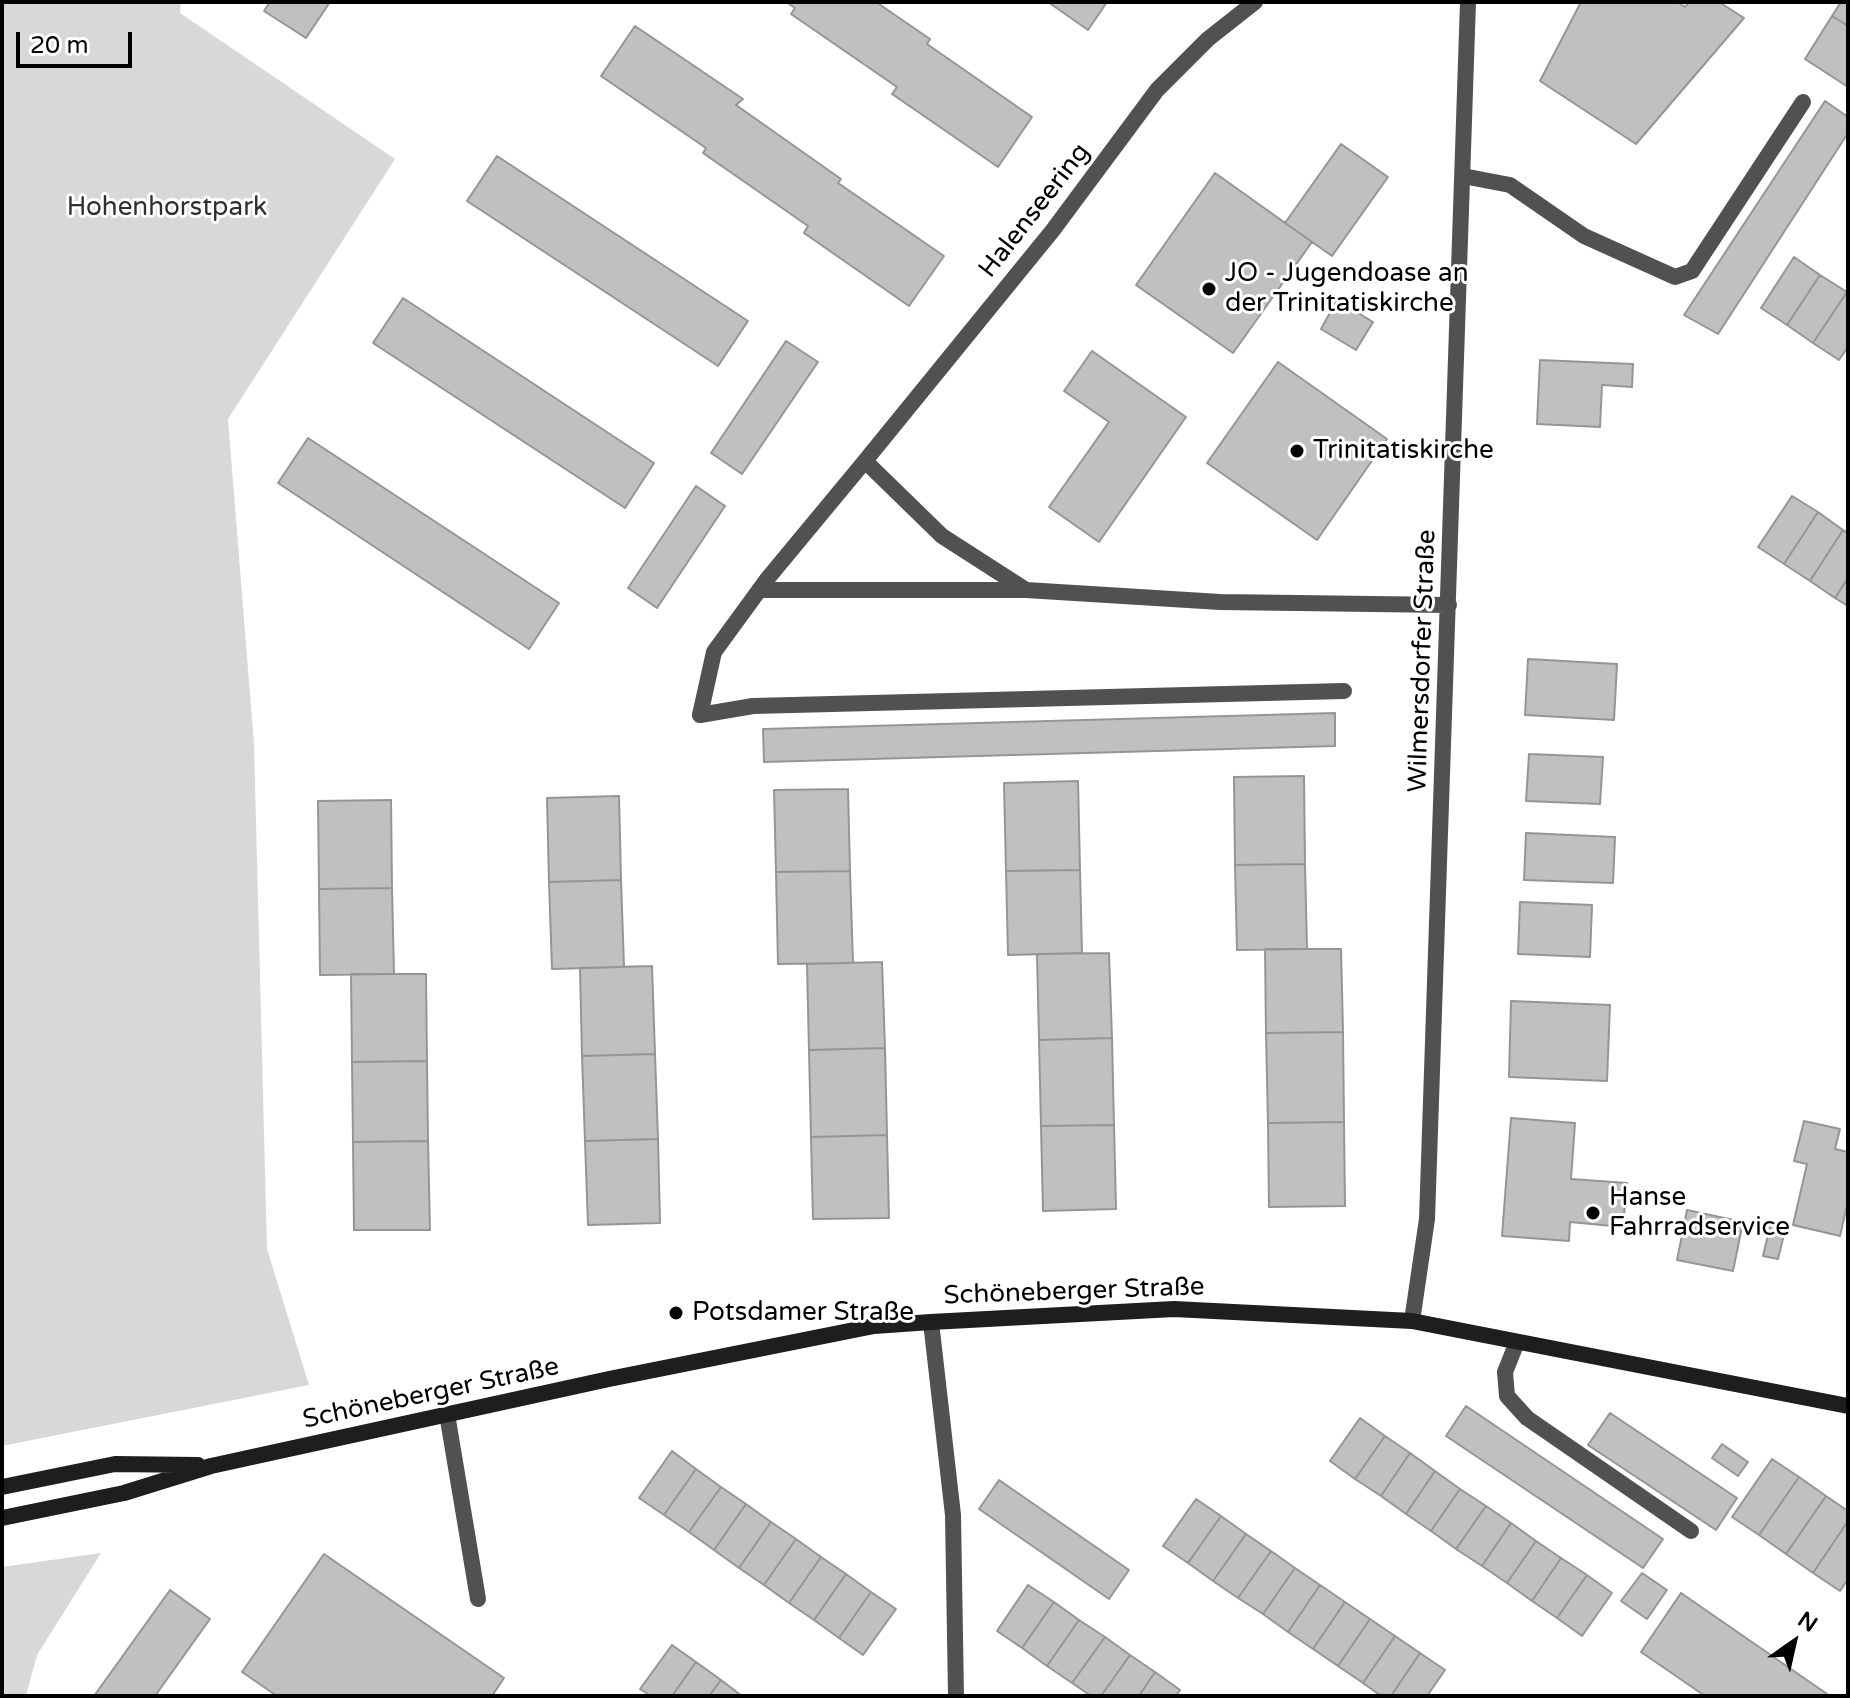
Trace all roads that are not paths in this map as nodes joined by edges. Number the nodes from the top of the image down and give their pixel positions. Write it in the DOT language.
graph roads {
  1 [pos="1255,2"];
  2 [pos="1468,2"];
  3 [pos="1803,102"];
  4 [pos="1463,176"];
  5 [pos="865,461"];
  6 [pos="759,590"];
  7 [pos="1026,590"];
  8 [pos="1449,605"];
  9 [pos="1344,691"];
  10 [pos="1412,1321"];
  11 [pos="931,1322"];
  12 [pos="1517,1342"];
  13 [pos="1848,1406"];
  14 [pos="447,1414"];
  15 [pos="211,1466"];
  16 [pos="2,1487"];
  17 [pos="2,1518"];
  18 [pos="1691,1531"];
  19 [pos="478,1599"];
  20 [pos="956,1696"];
  1 -- 5 [label="street, Halenseering"];
  2 -- 4 [label="street, Wilmersdorfer Straße"];
  3 -- 4 [label="street"];
  4 -- 8 [label="street, Wilmersdorfer Straße"];
  5 -- 6 [label="street, Halenseering"];
  5 -- 7 [label="street"];
  6 -- 7 [label="street"];
  6 -- 9 [label="street, Halenseering"];
  7 -- 8 [label="street"];
  8 -- 10 [label="street, Wilmersdorfer Straße"];
  10 -- 11 [label="street, Schöneberger Straße"];
  10 -- 12 [label="street, Schöneberger Straße"];
  11 -- 14 [label="street, Schöneberger Straße"];
  11 -- 20 [label="street"];
  12 -- 13 [label="street, Schöneberger Straße"];
  12 -- 18 [label="street"];
  14 -- 15 [label="street, Schöneberger Straße"];
  14 -- 19 [label="street"];
  15 -- 16 [label="street, Schöneberger Straße"];
  15 -- 17 [label="street, Schöneberger Straße"];
}
